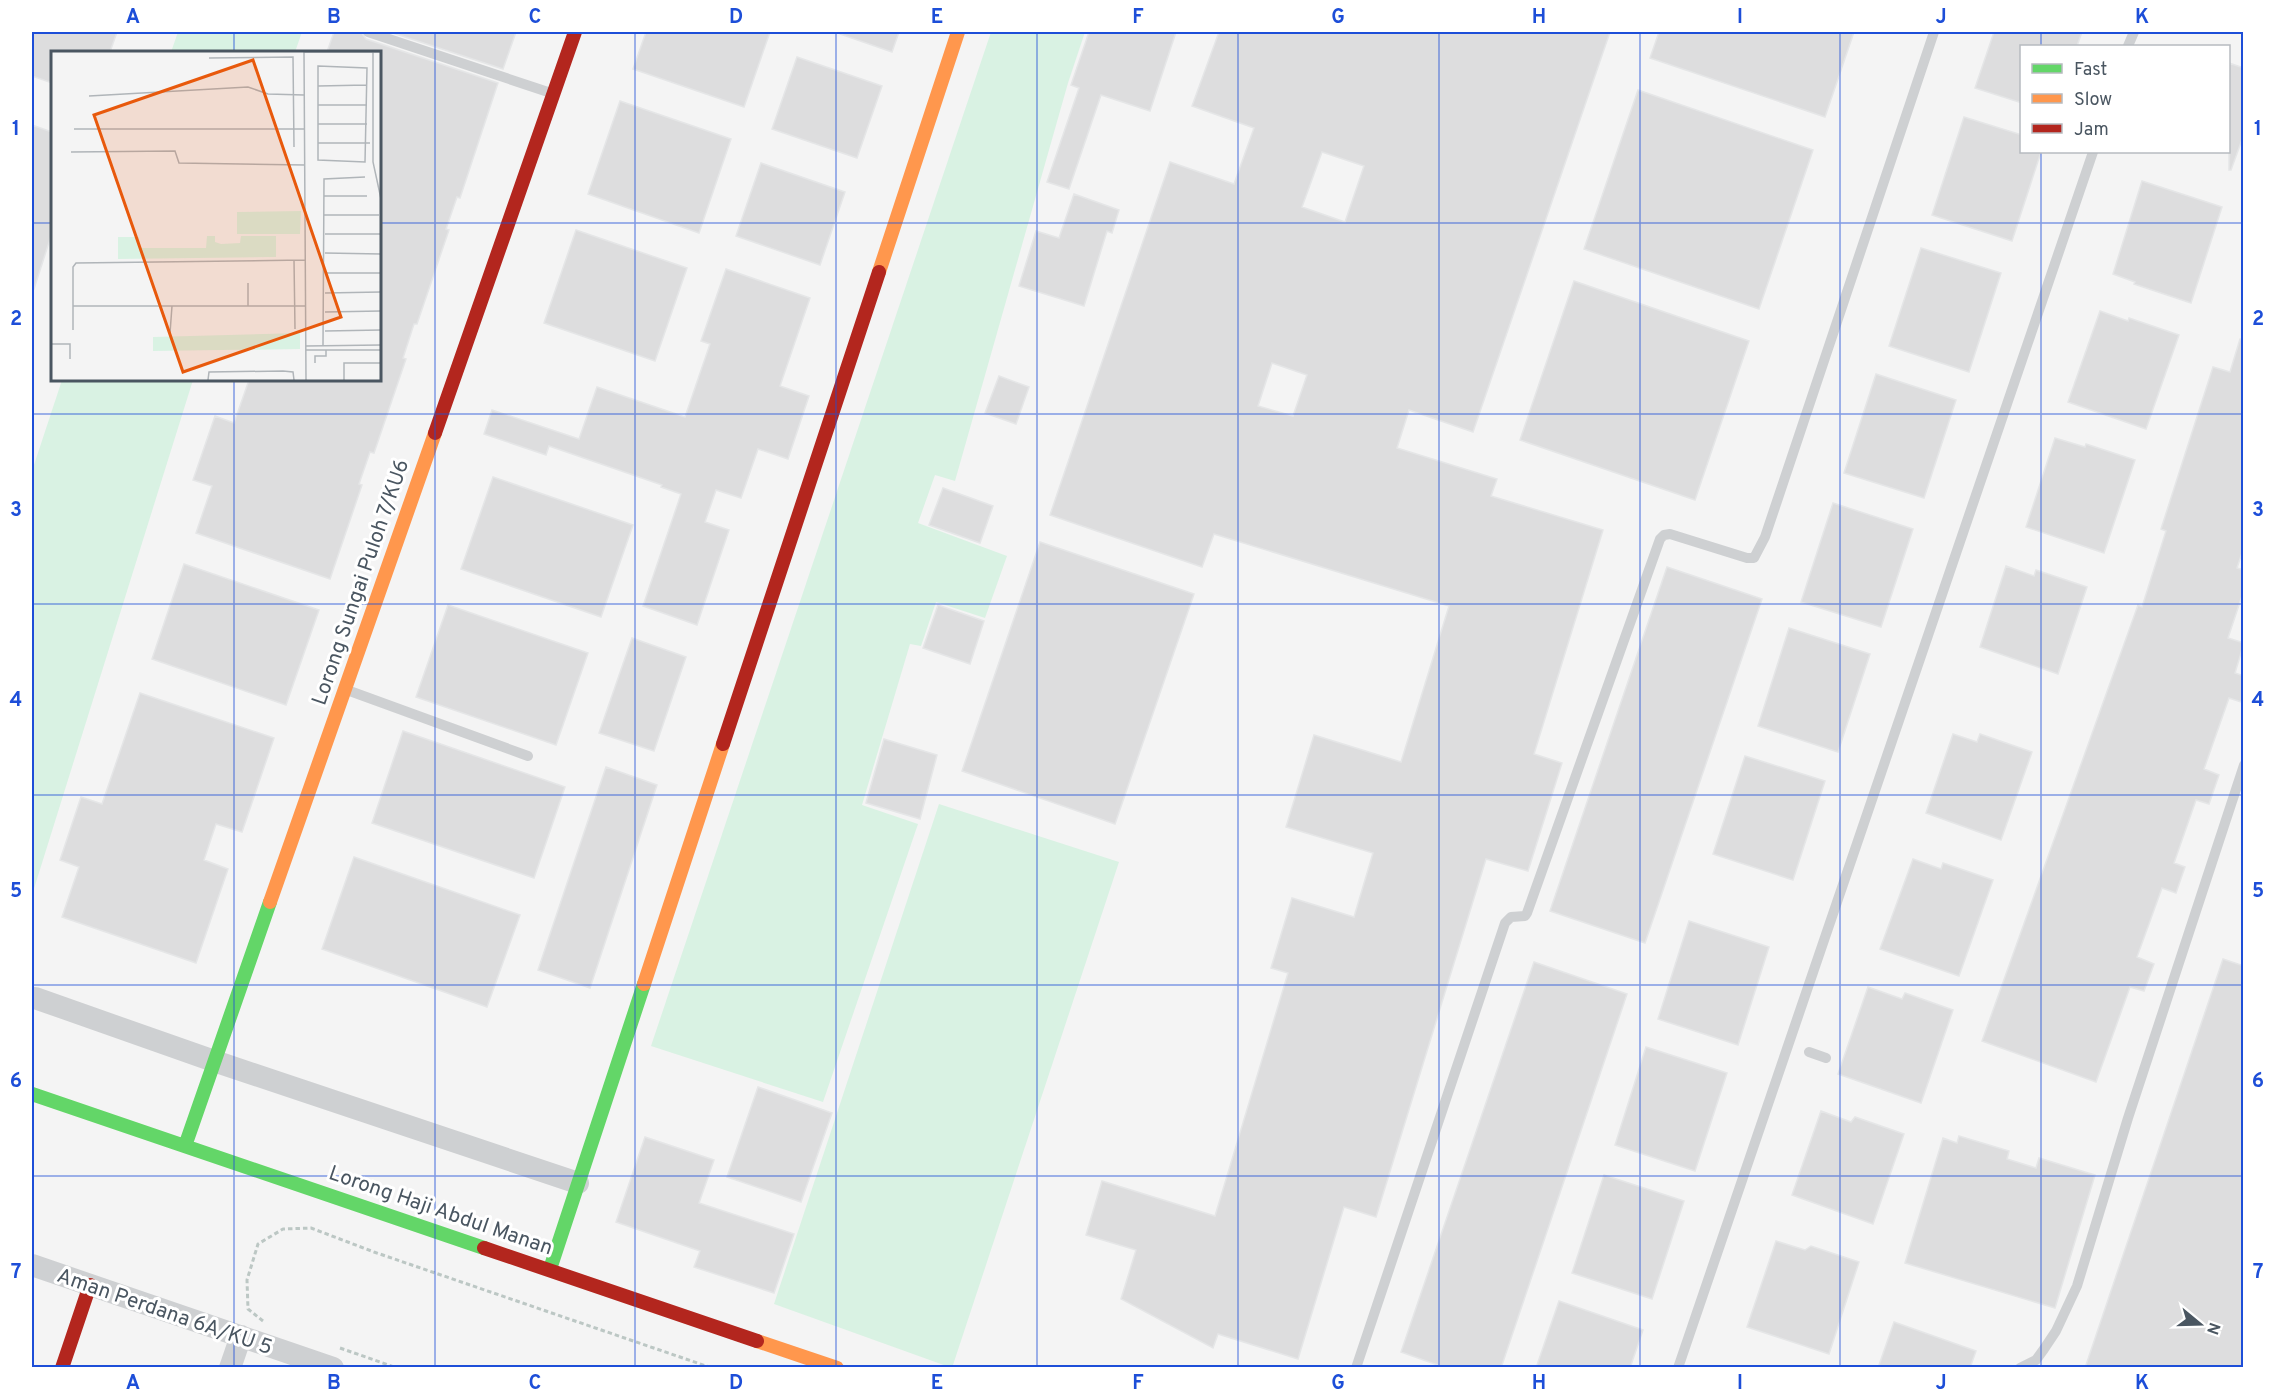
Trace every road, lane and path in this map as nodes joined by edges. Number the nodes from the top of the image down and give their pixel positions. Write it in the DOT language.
graph roads {
  1 [pos="368,32"];
  2 [pos="575,32"];
  3 [pos="958,32"];
  4 [pos="1934,32"];
  5 [pos="554,94"];
  6 [pos="2093,153"];
  7 [pos="344,689"];
  8 [pos="528,756"];
  9 [pos="2244,765"];
  10 [pos="35,998"];
  11 [pos="1809,1052"];
  12 [pos="1826,1058"];
  13 [pos="214,1061"];
  14 [pos="32,1094"];
  15 [pos="185,1146"];
  16 [pos="578,1183"];
  17 [pos="32,1265"];
  18 [pos="550,1269"];
  19 [pos="90,1285"];
  20 [pos="266,1324"];
  21 [pos="241,1336"];
  22 [pos="332,1356"];
  23 [pos="62,1368"];
  24 [pos="230,1368"];
  25 [pos="397,1368"];
  26 [pos="712,1368"];
  27 [pos="837,1368"];
  28 [pos="1356,1368"];
  29 [pos="1678,1368"];
  30 [pos="2020,1368"];
  1 -- 5 [label="lane"];
  2 -- 5 [label="street, Lorong Sungai Puloh 7/KU6"];
  3 -- 16 [label="street"];
  4 -- 28 [label="lane"];
  5 -- 7 [label="street, Lorong Sungai Puloh 7/KU6"];
  6 -- 29 [label="lane"];
  7 -- 8 [label="lane"];
  7 -- 13 [label="street, Lorong Sungai Puloh 7/KU6"];
  9 -- 30 [label="lane"];
  10 -- 13 [label="street"];
  11 -- 12 [label="lane"];
  13 -- 15 [label="street, Lorong Sungai Puloh 7/KU6"];
  13 -- 16 [label="street"];
  14 -- 15 [label="street, Lorong Haji Abdul Manan"];
  15 -- 18 [label="street, Lorong Haji Abdul Manan"];
  16 -- 18 [label="street"];
  17 -- 19 [label="street, Aman Perdana 6A/KU 5"];
  18 -- 27 [label="street, Lorong Haji Abdul Manan"];
  19 -- 21 [label="street, Aman Perdana 6A/KU 5"];
  19 -- 23 [label="street"];
  20 -- 26 [label="path"];
  21 -- 22 [label="street, Aman Perdana 6A/KU 5"];
  21 -- 24 [label="street"];
  22 -- 25 [label="path"];
}
